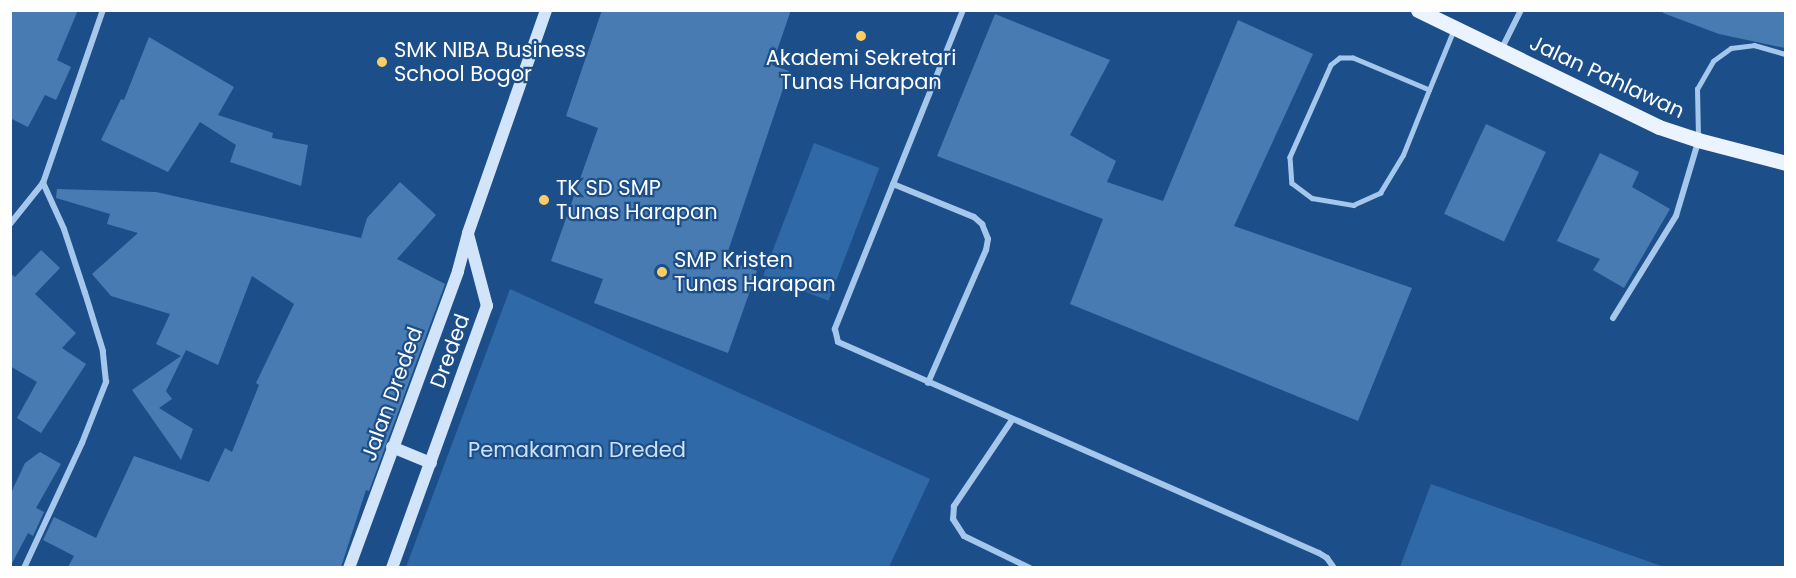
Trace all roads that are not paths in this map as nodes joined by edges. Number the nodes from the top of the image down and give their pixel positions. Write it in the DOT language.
graph roads {
  1 [pos="103,10"];
  2 [pos="546,10"];
  3 [pos="963,10"];
  4 [pos="1418,10"];
  5 [pos="1521,10"];
  6 [pos="1454,28"];
  7 [pos="1500,50"];
  8 [pos="1785,54"];
  9 [pos="1429,90"];
  10 [pos="1698,140"];
  11 [pos="1785,163"];
  12 [pos="42,183"];
  13 [pos="893,184"];
  14 [pos="10,224"];
  15 [pos="468,233"];
  16 [pos="1613,318"];
  17 [pos="928,383"];
  18 [pos="1012,420"];
  19 [pos="392,447"];
  20 [pos="431,463"];
  21 [pos="24,567"];
  22 [pos="349,567"];
  23 [pos="392,567"];
  24 [pos="1030,567"];
  25 [pos="1334,567"];
  1 -- 12 [label="street"];
  2 -- 15 [label="street"];
  3 -- 13 [label="street"];
  4 -- 6 [label="main road, Jalan Pahlawan"];
  5 -- 7 [label="street"];
  6 -- 7 [label="main road, Jalan Pahlawan"];
  6 -- 9 [label="lane"];
  7 -- 10 [label="main road, Jalan Pahlawan"];
  8 -- 10 [label="lane"];
  9 -- 9 [label="lane"];
  10 -- 11 [label="main road, Jalan Pahlawan"];
  10 -- 16 [label="street"];
  12 -- 14 [label="street"];
  12 -- 21 [label="street"];
  13 -- 17 [label="street"];
  13 -- 17 [label="street"];
  15 -- 19 [label="street, Jalan Dreded"];
  15 -- 20 [label="street, Dreded"];
  17 -- 18 [label="street"];
  18 -- 24 [label="street"];
  18 -- 25 [label="street"];
  19 -- 20 [label="street"];
  19 -- 22 [label="street, Jalan Dreded"];
  20 -- 23 [label="street, Dreded"];
}
